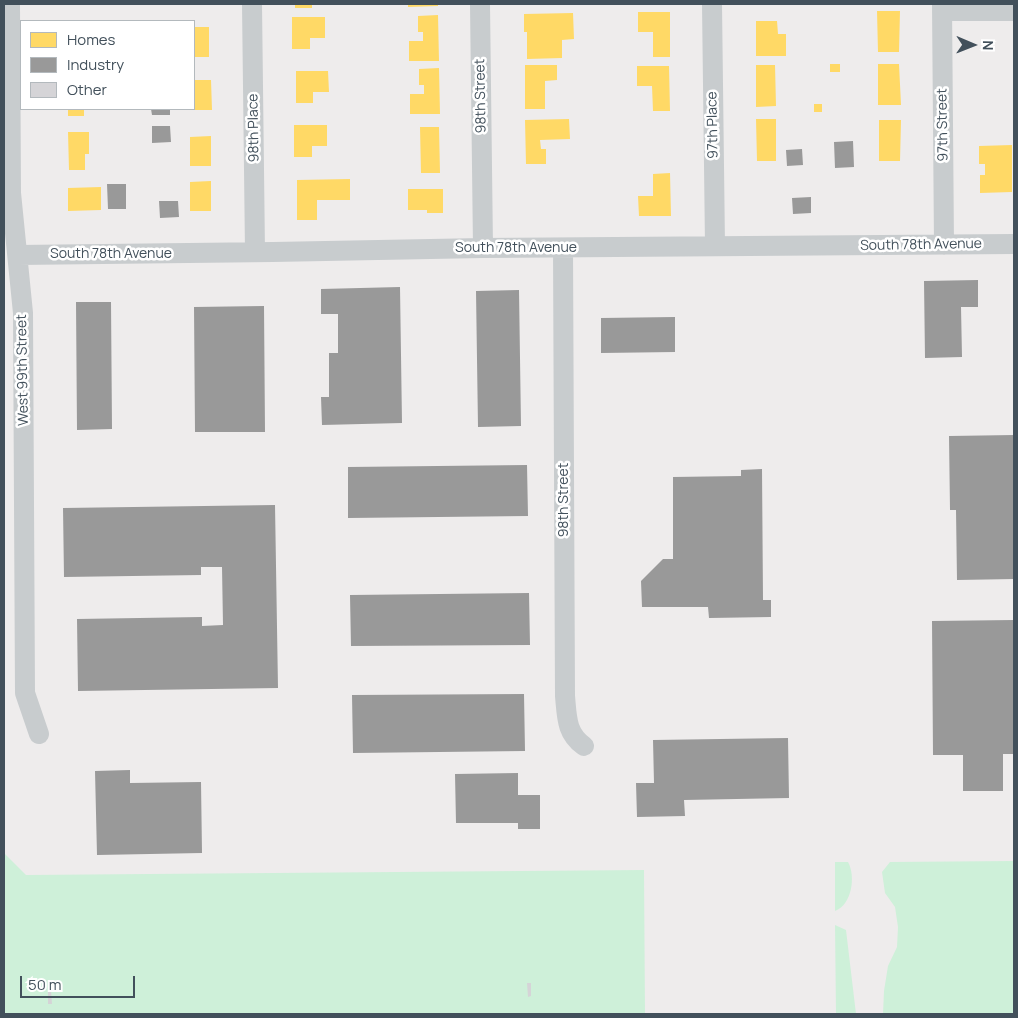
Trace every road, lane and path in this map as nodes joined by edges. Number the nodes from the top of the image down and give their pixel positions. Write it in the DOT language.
graph roads {
  1 [pos="10,4"];
  2 [pos="252,4"];
  3 [pos="480,4"];
  4 [pos="712,4"];
  5 [pos="942,8"];
  6 [pos="1014,11"];
  7 [pos="1014,244"];
  8 [pos="944,245"];
  9 [pos="715,246"];
  10 [pos="483,248"];
  11 [pos="563,248"];
  12 [pos="255,252"];
  13 [pos="18,255"];
  14 [pos="39,734"];
  15 [pos="584,746"];
  1 -- 13 [label="street, West 99th Street"];
  2 -- 12 [label="street, 98th Place"];
  3 -- 10 [label="street, 98th Street"];
  4 -- 9 [label="street, 97th Place"];
  5 -- 6 [label="street"];
  5 -- 8 [label="street, 97th Street"];
  7 -- 8 [label="street, South 78th Avenue"];
  8 -- 9 [label="street, South 78th Avenue"];
  9 -- 11 [label="street, South 78th Avenue"];
  10 -- 11 [label="street, South 78th Avenue"];
  10 -- 12 [label="street, South 78th Avenue"];
  11 -- 15 [label="street, 98th Street"];
  12 -- 13 [label="street, South 78th Avenue"];
  13 -- 14 [label="street, West 99th Street"];
}
